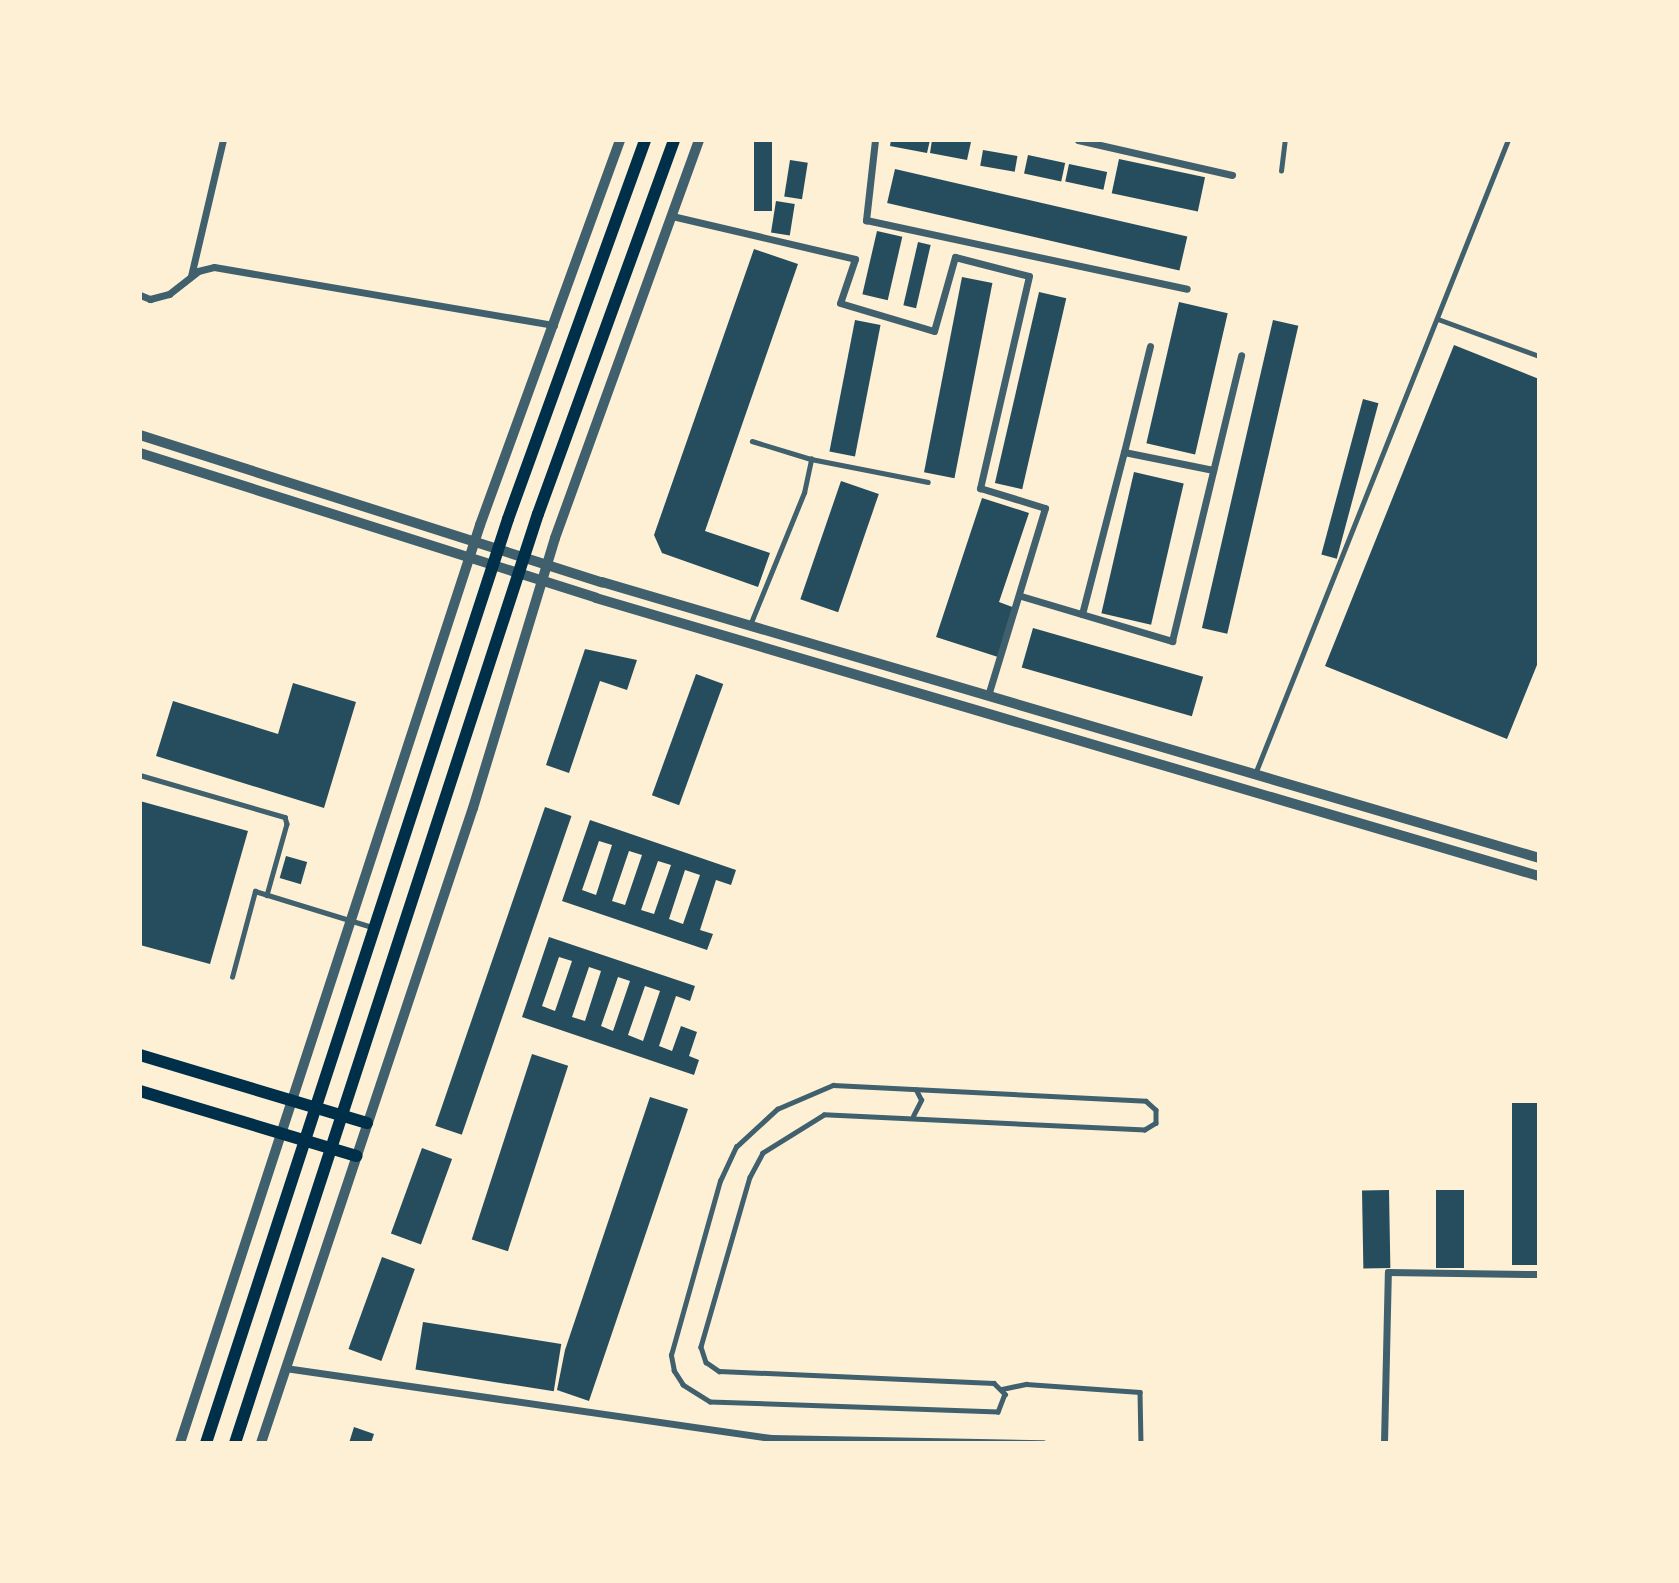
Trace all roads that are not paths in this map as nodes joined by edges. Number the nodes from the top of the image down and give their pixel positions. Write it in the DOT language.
graph roads {
  1 [pos="223,140"];
  2 [pos="620,140"];
  3 [pos="645,140"];
  4 [pos="674,140"];
  5 [pos="699,140"];
  6 [pos="875,140"];
  7 [pos="1078,140"];
  8 [pos="1285,140"];
  9 [pos="1508,140"];
  10 [pos="1281,171"];
  11 [pos="1232,175"];
  12 [pos="672,216"];
  13 [pos="191,276"];
  14 [pos="1187,289"];
  15 [pos="140,296"];
  16 [pos="1438,319"];
  17 [pos="554,325"];
  18 [pos="1150,346"];
  19 [pos="1241,355"];
  20 [pos="1539,356"];
  21 [pos="140,435"];
  22 [pos="752,441"];
  23 [pos="1124,452"];
  24 [pos="140,453"];
  25 [pos="811,459"];
  26 [pos="1213,470"];
  27 [pos="928,482"];
  28 [pos="474,542"];
  29 [pos="498,550"];
  30 [pos="523,558"];
  31 [pos="469,559"];
  32 [pos="547,565"];
  33 [pos="492,566"];
  34 [pos="518,574"];
  35 [pos="541,581"];
  36 [pos="1021,596"];
  37 [pos="1082,614"];
  38 [pos="750,626"];
  39 [pos="988,696"];
  40 [pos="1255,774"];
  41 [pos="140,775"];
  42 [pos="1539,858"];
  43 [pos="1539,876"];
  44 [pos="267,895"];
  45 [pos="352,922"];
  46 [pos="376,928"];
  47 [pos="232,977"];
  48 [pos="140,1055"];
  49 [pos="916,1089"];
  50 [pos="140,1091"];
  51 [pos="294,1101"];
  52 [pos="317,1108"];
  53 [pos="343,1116"];
  54 [pos="913,1116"];
  55 [pos="368,1123"];
  56 [pos="282,1134"];
  57 [pos="306,1141"];
  58 [pos="331,1149"];
  59 [pos="356,1156"];
  60 [pos="1539,1274"];
  61 [pos="285,1368"];
  62 [pos="1002,1389"];
  63 [pos="180,1443"];
  64 [pos="206,1443"];
  65 [pos="235,1443"];
  66 [pos="261,1443"];
  67 [pos="1043,1443"];
  68 [pos="1141,1443"];
  69 [pos="1384,1443"];
  1 -- 13 [label="street"];
  2 -- 17 [label="street"];
  3 -- 29 [label="main road"];
  4 -- 30 [label="main road"];
  5 -- 12 [label="street"];
  6 -- 14 [label="street"];
  7 -- 11 [label="street"];
  8 -- 10 [label="lane"];
  9 -- 16 [label="lane"];
  12 -- 32 [label="street"];
  12 -- 36 [label="street"];
  13 -- 15 [label="street"];
  13 -- 17 [label="street"];
  16 -- 20 [label="lane"];
  16 -- 40 [label="lane"];
  17 -- 28 [label="street"];
  18 -- 23 [label="street"];
  19 -- 26 [label="street"];
  21 -- 28 [label="street"];
  22 -- 25 [label="lane"];
  23 -- 26 [label="street"];
  23 -- 37 [label="street"];
  24 -- 31 [label="street"];
  25 -- 27 [label="lane"];
  25 -- 38 [label="lane"];
  26 -- 37 [label="street"];
  28 -- 29 [label="street"];
  28 -- 31 [label="street"];
  29 -- 30 [label="street"];
  29 -- 33 [label="main road"];
  30 -- 32 [label="street"];
  30 -- 34 [label="main road"];
  31 -- 33 [label="street"];
  31 -- 45 [label="street"];
  32 -- 35 [label="street"];
  32 -- 38 [label="street"];
  33 -- 34 [label="street"];
  33 -- 46 [label="main road"];
  34 -- 35 [label="street"];
  34 -- 53 [label="main road"];
  35 -- 43 [label="street"];
  35 -- 55 [label="street"];
  36 -- 37 [label="street"];
  36 -- 39 [label="street"];
  38 -- 39 [label="street"];
  39 -- 40 [label="street"];
  40 -- 42 [label="street"];
  41 -- 44 [label="lane"];
  44 -- 45 [label="lane"];
  44 -- 47 [label="lane"];
  45 -- 46 [label="lane"];
  45 -- 51 [label="street"];
  46 -- 52 [label="main road"];
  48 -- 51 [label="main road"];
  49 -- 54 [label="lane"];
  49 -- 54 [label="lane"];
  49 -- 62 [label="lane"];
  50 -- 56 [label="main road"];
  51 -- 52 [label="main road"];
  51 -- 56 [label="street"];
  52 -- 53 [label="main road"];
  52 -- 57 [label="main road"];
  53 -- 55 [label="main road"];
  53 -- 58 [label="main road"];
  54 -- 62 [label="lane"];
  55 -- 59 [label="street"];
  56 -- 57 [label="main road"];
  56 -- 63 [label="street"];
  57 -- 58 [label="main road"];
  57 -- 64 [label="main road"];
  58 -- 59 [label="main road"];
  58 -- 65 [label="main road"];
  59 -- 61 [label="street"];
  60 -- 69 [label="street"];
  61 -- 66 [label="street"];
  61 -- 67 [label="street"];
  62 -- 68 [label="lane"];
}
